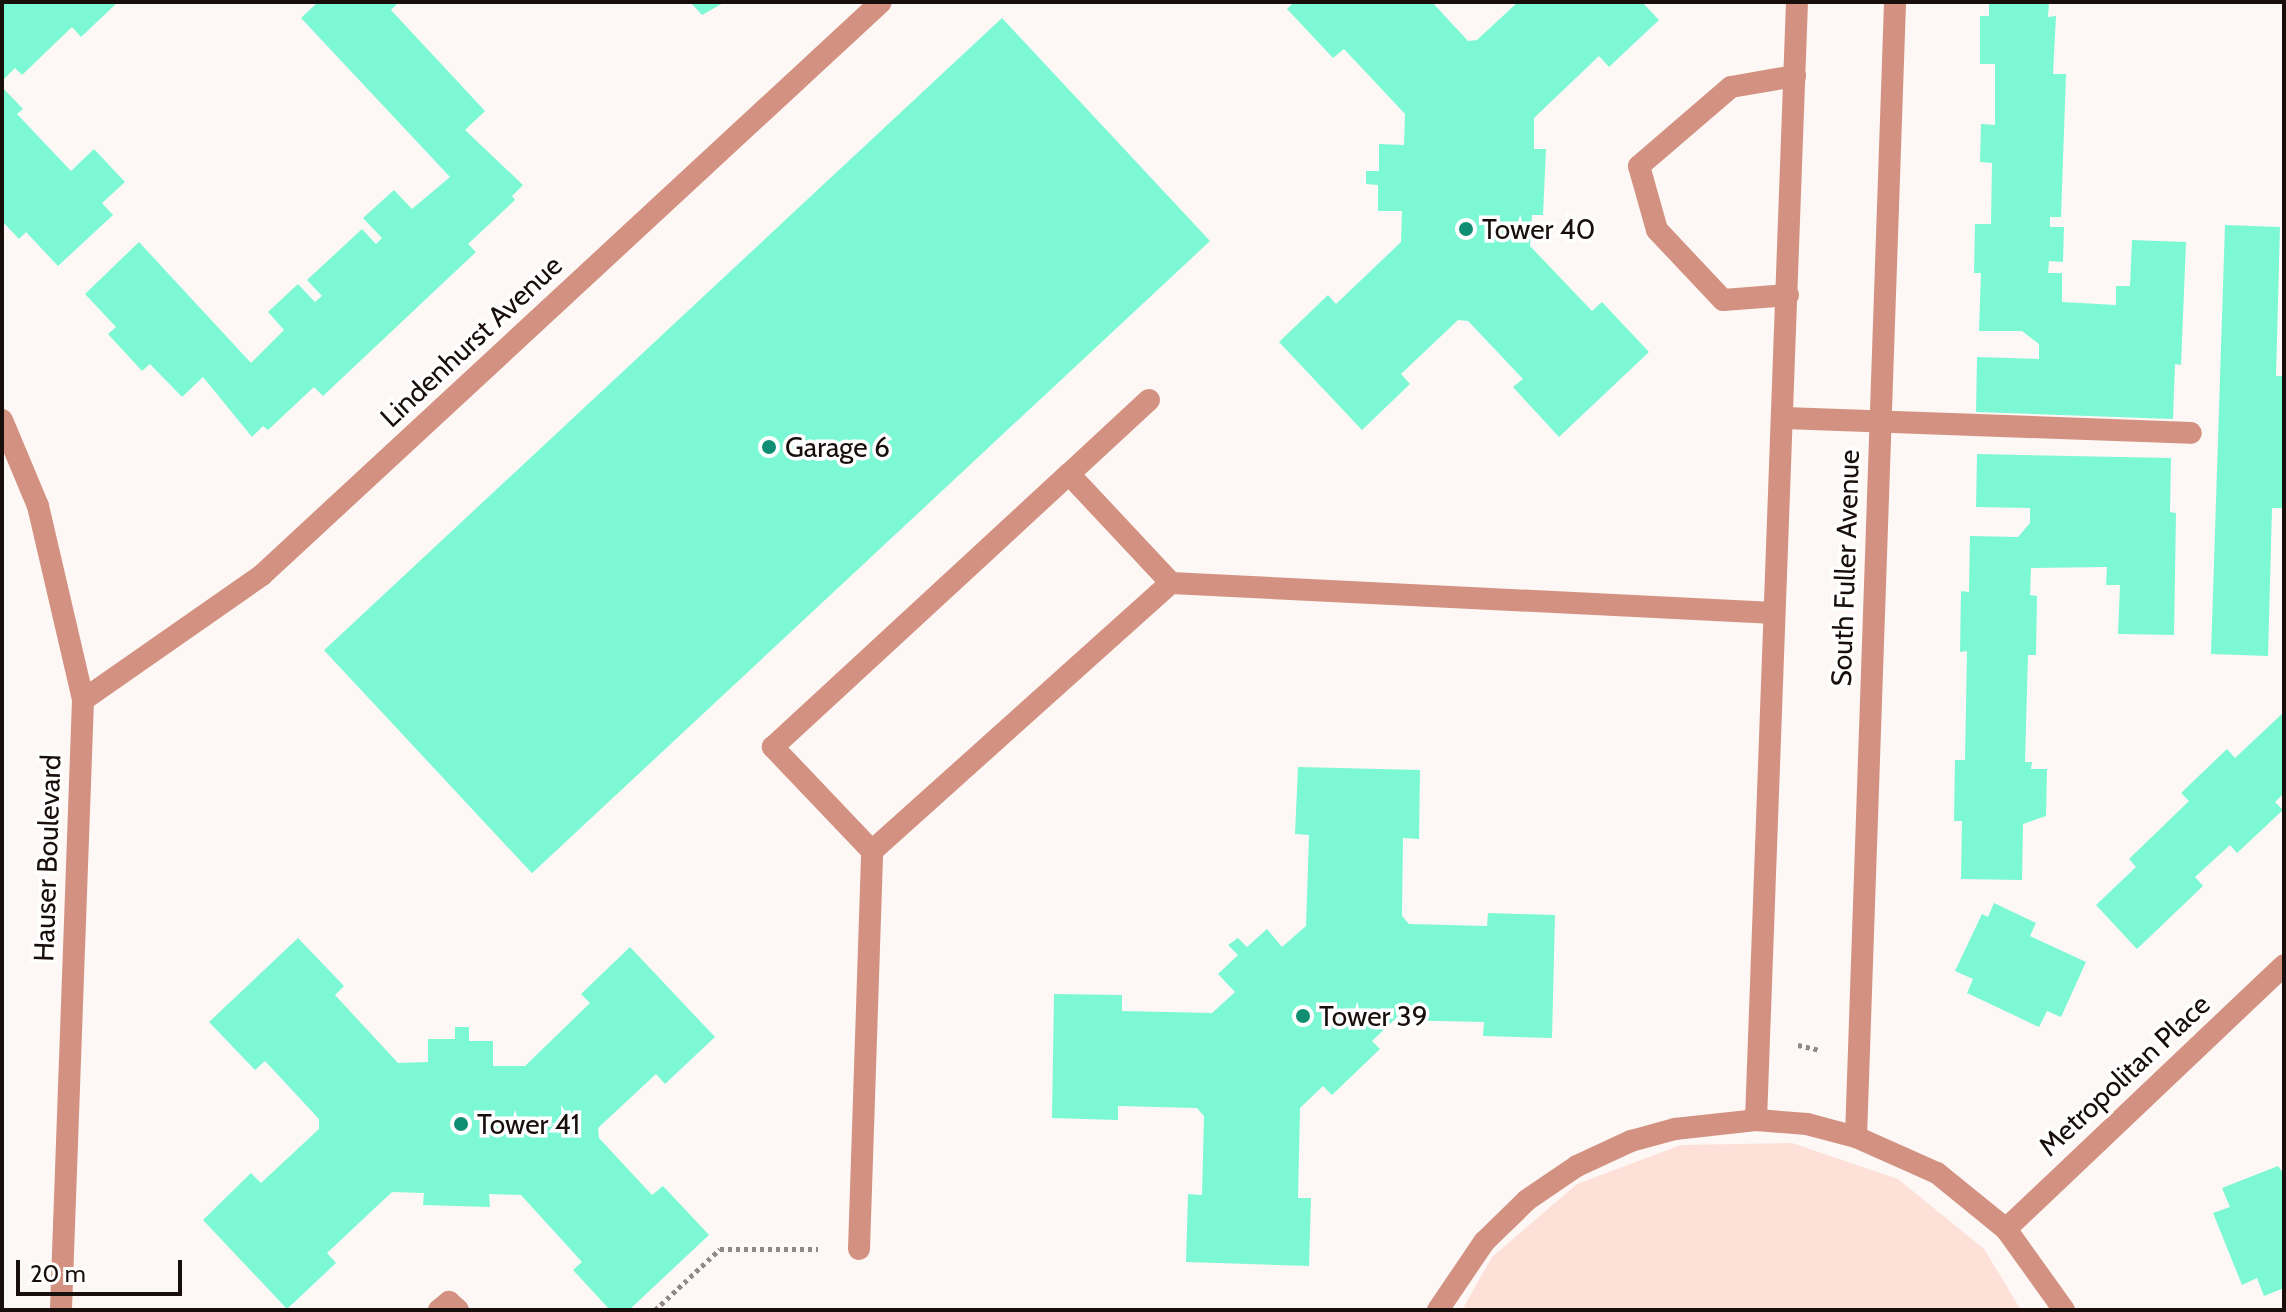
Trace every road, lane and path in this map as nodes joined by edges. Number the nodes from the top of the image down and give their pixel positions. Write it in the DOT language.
graph roads {
  1 [pos="881,2"];
  2 [pos="1797,2"];
  3 [pos="1895,2"];
  4 [pos="1795,76"];
  5 [pos="1788,295"];
  6 [pos="1149,400"];
  7 [pos="1785,418"];
  8 [pos="2,420"];
  9 [pos="1879,421"];
  10 [pos="2191,433"];
  11 [pos="1069,474"];
  12 [pos="1171,583"];
  13 [pos="1774,613"];
  14 [pos="83,700"];
  15 [pos="872,851"];
  16 [pos="2284,965"];
  17 [pos="1793,1044"];
  18 [pos="1831,1053"];
  19 [pos="1756,1120"];
  20 [pos="1856,1137"];
  21 [pos="2006,1229"];
  22 [pos="859,1249"];
  23 [pos="61,1310"];
  24 [pos="439,1310"];
  25 [pos="458,1310"];
  26 [pos="655,1310"];
  27 [pos="1438,1310"];
  28 [pos="2064,1310"];
  1 -- 14 [label="street, Lindenhurst Avenue"];
  2 -- 4 [label="street"];
  3 -- 9 [label="street, South Fuller Avenue"];
  4 -- 5 [label="street"];
  4 -- 5 [label="street"];
  5 -- 7 [label="street"];
  6 -- 11 [label="street"];
  7 -- 9 [label="street"];
  7 -- 13 [label="street"];
  8 -- 14 [label="street, Hauser Boulevard"];
  9 -- 10 [label="street"];
  9 -- 20 [label="street, South Fuller Avenue"];
  11 -- 12 [label="street"];
  11 -- 15 [label="street"];
  12 -- 13 [label="street"];
  12 -- 15 [label="street"];
  13 -- 19 [label="street"];
  14 -- 23 [label="street, Hauser Boulevard"];
  15 -- 22 [label="street"];
  16 -- 21 [label="street, Metropolitan Place"];
  17 -- 18 [label="path"];
  19 -- 20 [label="street"];
  19 -- 27 [label="street"];
  20 -- 21 [label="street"];
  21 -- 28 [label="street"];
  22 -- 26 [label="path"];
  24 -- 25 [label="street"];
}
